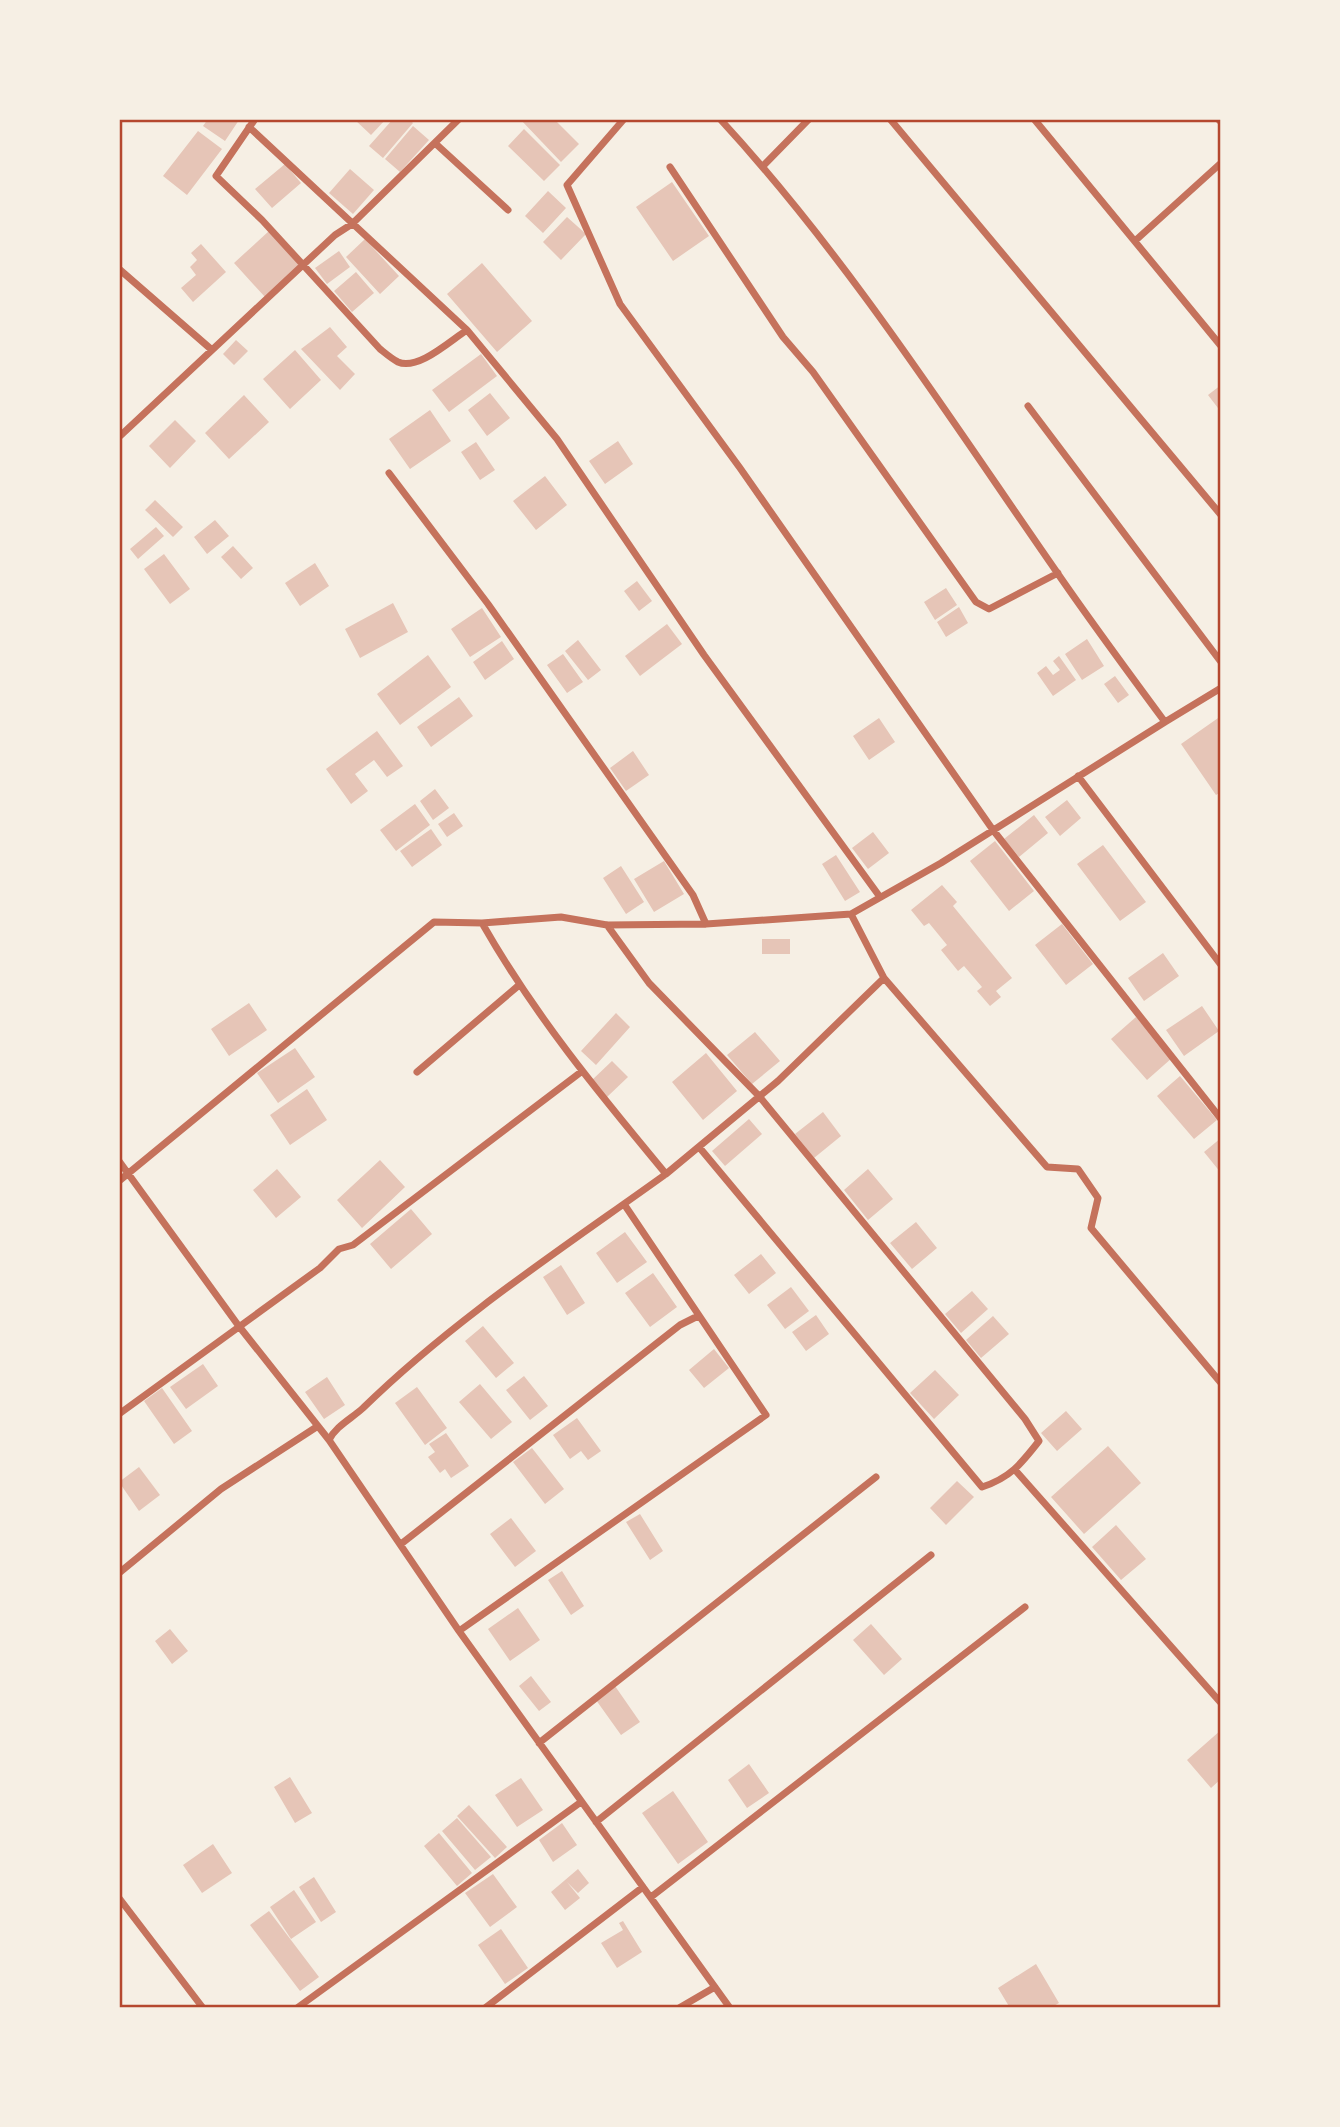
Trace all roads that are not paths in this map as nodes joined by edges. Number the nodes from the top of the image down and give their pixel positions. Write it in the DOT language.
graph roads {
  1 [pos="255,119"];
  2 [pos="459,119"];
  3 [pos="624,119"];
  4 [pos="720,119"];
  5 [pos="809,119"];
  6 [pos="890,119"];
  7 [pos="1034,119"];
  8 [pos="249,127"];
  9 [pos="436,144"];
  10 [pos="1221,163"];
  11 [pos="763,166"];
  12 [pos="670,167"];
  13 [pos="508,210"];
  14 [pos="352,224"];
  15 [pos="1136,240"];
  16 [pos="303,265"];
  17 [pos="119,268"];
  18 [pos="467,330"];
  19 [pos="1220,344"];
  20 [pos="212,350"];
  21 [pos="1028,406"];
  22 [pos="119,437"];
  23 [pos="389,473"];
  24 [pos="1221,515"];
  25 [pos="1058,573"];
  26 [pos="1221,662"];
  27 [pos="1221,688"];
  28 [pos="1165,722"];
  29 [pos="1079,776"];
  30 [pos="993,830"];
  31 [pos="880,897"];
  32 [pos="851,914"];
  33 [pos="482,923"];
  34 [pos="706,924"];
  35 [pos="607,925"];
  36 [pos="1221,965"];
  37 [pos="884,978"];
  38 [pos="518,986"];
  39 [pos="417,1072"];
  40 [pos="581,1072"];
  41 [pos="759,1096"];
  42 [pos="1221,1119"];
  43 [pos="699,1146"];
  44 [pos="119,1161"];
  45 [pos="128,1173"];
  46 [pos="666,1174"];
  47 [pos="119,1181"];
  48 [pos="624,1204"];
  49 [pos="698,1317"];
  50 [pos="239,1325"];
  51 [pos="1221,1383"];
  52 [pos="119,1414"];
  53 [pos="318,1426"];
  54 [pos="329,1440"];
  55 [pos="1016,1471"];
  56 [pos="876,1477"];
  57 [pos="401,1544"];
  58 [pos="931,1555"];
  59 [pos="119,1573"];
  60 [pos="1025,1607"];
  61 [pos="459,1631"];
  62 [pos="1221,1703"];
  63 [pos="539,1743"];
  64 [pos="582,1802"];
  65 [pos="596,1822"];
  66 [pos="643,1887"];
  67 [pos="651,1897"];
  68 [pos="119,1898"];
  69 [pos="715,1987"];
  70 [pos="203,2008"];
  71 [pos="296,2008"];
  72 [pos="485,2008"];
  73 [pos="679,2008"];
  74 [pos="730,2008"];
  1 -- 8 [label="street"];
  2 -- 9 [label="street"];
  3 -- 30 [label="street"];
  4 -- 11 [label="street"];
  5 -- 11 [label="street"];
  6 -- 24 [label="street"];
  7 -- 15 [label="street"];
  8 -- 14 [label="street"];
  8 -- 16 [label="street"];
  9 -- 13 [label="street"];
  9 -- 14 [label="street"];
  10 -- 15 [label="street"];
  11 -- 25 [label="street"];
  12 -- 25 [label="street"];
  14 -- 16 [label="street"];
  14 -- 18 [label="street"];
  15 -- 19 [label="street"];
  16 -- 18 [label="street"];
  16 -- 20 [label="street"];
  17 -- 20 [label="street"];
  18 -- 31 [label="street"];
  20 -- 22 [label="street"];
  21 -- 26 [label="street"];
  23 -- 34 [label="street"];
  25 -- 28 [label="street"];
  27 -- 28 [label="street"];
  28 -- 29 [label="street"];
  29 -- 30 [label="street"];
  29 -- 36 [label="street"];
  30 -- 31 [label="street"];
  30 -- 42 [label="street"];
  31 -- 32 [label="street"];
  32 -- 34 [label="street"];
  32 -- 37 [label="street"];
  33 -- 35 [label="street"];
  33 -- 38 [label="street"];
  33 -- 45 [label="street"];
  34 -- 35 [label="street"];
  35 -- 41 [label="street"];
  37 -- 41 [label="street"];
  37 -- 51 [label="street"];
  38 -- 39 [label="street"];
  38 -- 40 [label="street"];
  40 -- 46 [label="street"];
  40 -- 50 [label="street"];
  41 -- 43 [label="street"];
  41 -- 55 [label="street"];
  43 -- 46 [label="street"];
  43 -- 55 [label="street"];
  44 -- 45 [label="street"];
  45 -- 47 [label="street"];
  45 -- 50 [label="street"];
  46 -- 48 [label="street"];
  48 -- 49 [label="street"];
  48 -- 54 [label="street"];
  49 -- 57 [label="street"];
  49 -- 61 [label="street"];
  50 -- 52 [label="street"];
  50 -- 53 [label="street"];
  53 -- 54 [label="street"];
  53 -- 59 [label="street"];
  54 -- 57 [label="street"];
  55 -- 62 [label="street"];
  56 -- 63 [label="street"];
  57 -- 61 [label="street"];
  58 -- 65 [label="street"];
  60 -- 67 [label="street"];
  61 -- 63 [label="street"];
  63 -- 64 [label="street"];
  64 -- 65 [label="street"];
  64 -- 71 [label="street"];
  65 -- 66 [label="street"];
  66 -- 67 [label="street"];
  66 -- 72 [label="street"];
  67 -- 69 [label="street"];
  68 -- 70 [label="street"];
  69 -- 73 [label="street"];
  69 -- 74 [label="street"];
}
